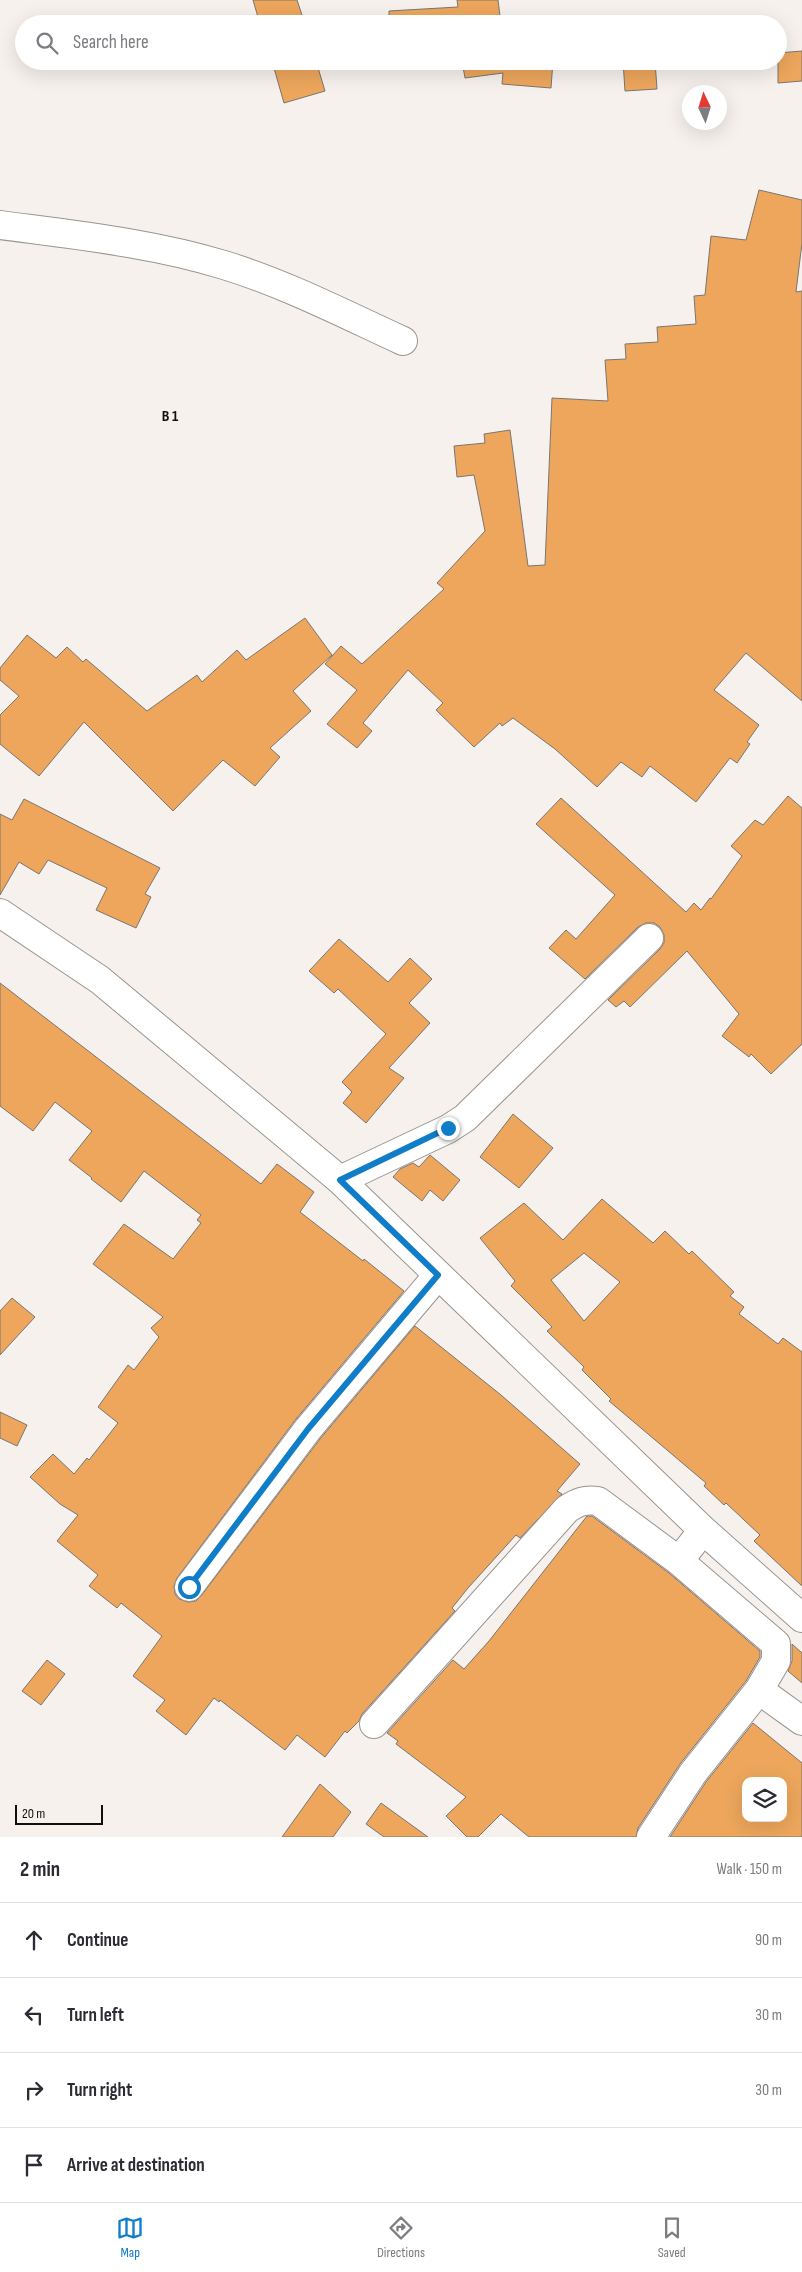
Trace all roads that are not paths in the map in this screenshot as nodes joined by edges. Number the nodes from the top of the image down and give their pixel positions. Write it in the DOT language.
graph roads {
  1 [pos="0,225"];
  2 [pos="403,341"];
  3 [pos="0,912"];
  4 [pos="649,938"];
  5 [pos="340,1180"];
  6 [pos="438,1275"];
  7 [pos="703,1530"];
  8 [pos="678,1561"];
  9 [pos="189,1587"];
  10 [pos="802,1618"];
  11 [pos="759,1690"];
  12 [pos="802,1721"];
  13 [pos="374,1724"];
  14 [pos="651,1837"];
  1 -- 2 [label="street"];
  3 -- 5 [label="street"];
  4 -- 5 [label="street"];
  5 -- 6 [label="street"];
  6 -- 7 [label="street"];
  6 -- 9 [label="street"];
  7 -- 8 [label="street"];
  7 -- 10 [label="street"];
  8 -- 11 [label="street"];
  8 -- 13 [label="street"];
  11 -- 12 [label="street"];
  11 -- 14 [label="street"];
}
